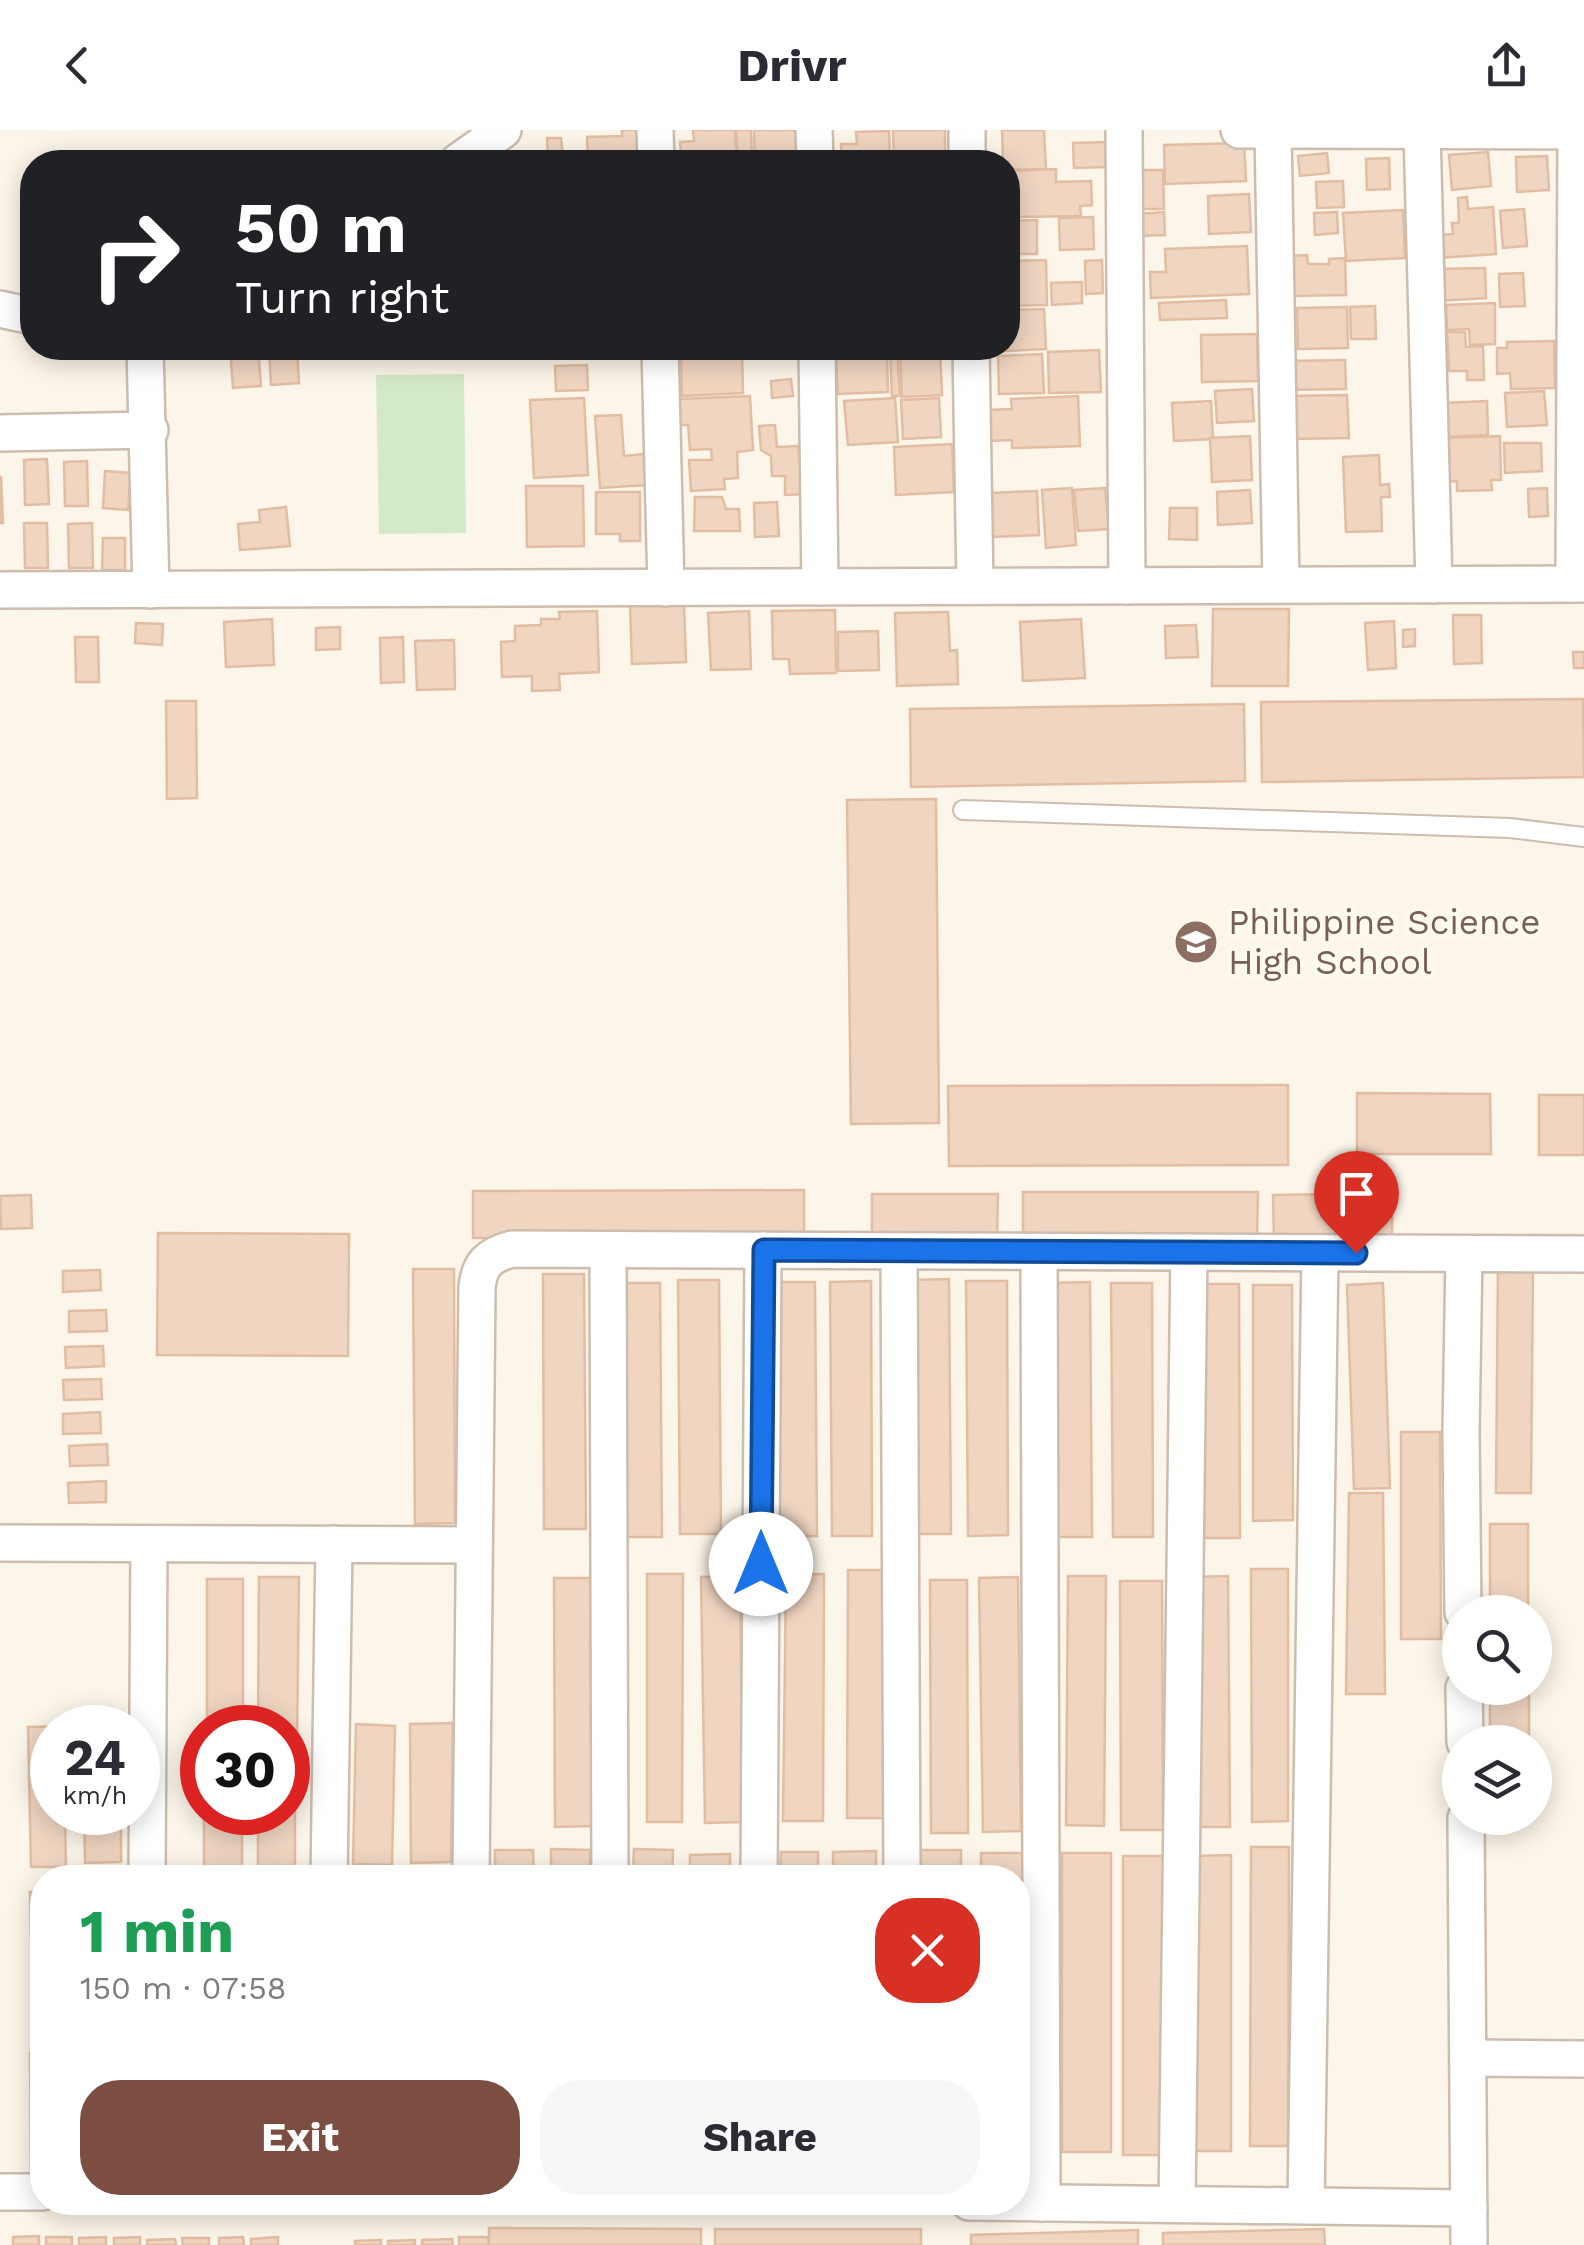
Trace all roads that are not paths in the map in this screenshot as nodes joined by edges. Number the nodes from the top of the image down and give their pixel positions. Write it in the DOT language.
graph roads {
  1 [pos="503,130"];
  2 [pos="1124,130"];
  3 [pos="1239,130"];
  4 [pos="1272,131"];
  5 [pos="1576,131"];
  6 [pos="1584,131"];
  7 [pos="1422,132"];
  8 [pos="475,150"];
  9 [pos="146,360"];
  10 [pos="660,360"];
  11 [pos="817,360"];
  12 [pos="971,360"];
  13 [pos="150,430"];
  14 [pos="0,433"];
  15 [pos="1579,584"];
  16 [pos="1282,585"];
  17 [pos="1434,585"];
  18 [pos="975,586"];
  19 [pos="1127,586"];
  20 [pos="666,588"];
  21 [pos="820,588"];
  22 [pos="0,590"];
  23 [pos="151,590"];
  24 [pos="964,810"];
  25 [pos="1584,837"];
  26 [pos="608,1250"];
  27 [pos="764,1250"];
  28 [pos="899,1251"];
  29 [pos="1039,1252"];
  30 [pos="1188,1252"];
  31 [pos="1320,1253"];
  32 [pos="1464,1254"];
  33 [pos="1584,1254"];
  34 [pos="0,1543"];
  35 [pos="149,1544"];
  36 [pos="334,1544"];
  37 [pos="474,1544"];
  38 [pos="1464,1595"];
  39 [pos="1466,1835"];
  40 [pos="147,1865"];
  41 [pos="329,1865"];
  42 [pos="471,1865"];
  43 [pos="610,1865"];
  44 [pos="759,1865"];
  45 [pos="902,1865"];
  46 [pos="1470,2058"];
  47 [pos="1584,2059"];
  48 [pos="0,2192"];
  49 [pos="30,2192"];
  50 [pos="1030,2203"];
  51 [pos="1042,2203"];
  52 [pos="1177,2204"];
  53 [pos="1306,2206"];
  1 -- 8 [label="street"];
  2 -- 19 [label="street"];
  3 -- 4 [label="street"];
  4 -- 7 [label="street"];
  4 -- 16 [label="street"];
  5 -- 6 [label="street"];
  5 -- 7 [label="street"];
  5 -- 15 [label="street"];
  7 -- 17 [label="street"];
  9 -- 13 [label="street"];
  10 -- 20 [label="street"];
  11 -- 21 [label="street"];
  12 -- 18 [label="street"];
  13 -- 14 [label="street"];
  13 -- 23 [label="street"];
  15 -- 17 [label="street"];
  16 -- 17 [label="street"];
  16 -- 19 [label="street"];
  18 -- 19 [label="street"];
  18 -- 21 [label="street"];
  20 -- 21 [label="street"];
  20 -- 23 [label="street"];
  22 -- 23 [label="street"];
  24 -- 25 [label="lane"];
  26 -- 27 [label="street"];
  26 -- 37 [label="street"];
  26 -- 43 [label="street"];
  27 -- 28 [label="street"];
  27 -- 44 [label="street"];
  28 -- 29 [label="street"];
  28 -- 45 [label="street"];
  29 -- 30 [label="street"];
  29 -- 51 [label="street"];
  30 -- 31 [label="street"];
  30 -- 52 [label="street"];
  31 -- 32 [label="street"];
  31 -- 53 [label="street"];
  32 -- 33 [label="street"];
  32 -- 38 [label="street"];
  34 -- 35 [label="street"];
  35 -- 36 [label="street"];
  35 -- 40 [label="street"];
  36 -- 37 [label="street"];
  36 -- 41 [label="street"];
  37 -- 42 [label="street"];
  39 -- 46 [label="street"];
  46 -- 47 [label="street"];
  46 -- 53 [label="street"];
  48 -- 49 [label="street"];
  50 -- 51 [label="street"];
  51 -- 52 [label="street"];
  52 -- 53 [label="street"];
}
